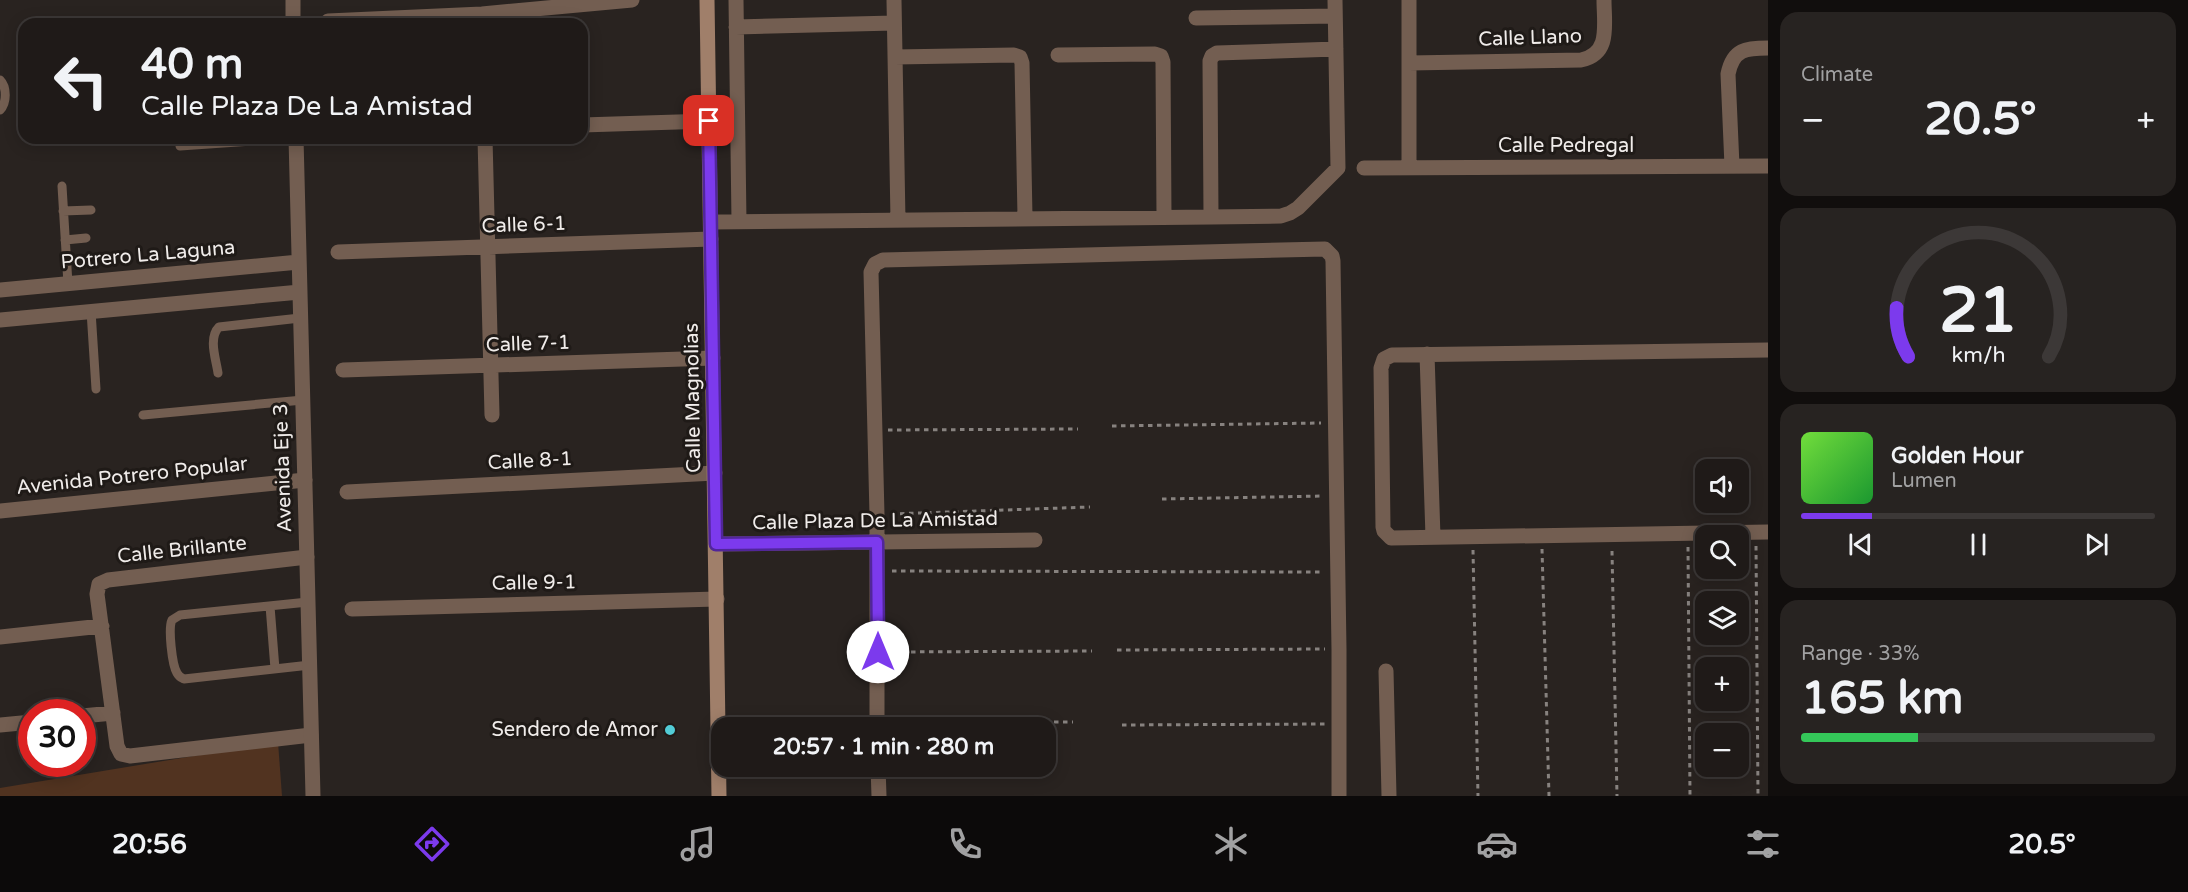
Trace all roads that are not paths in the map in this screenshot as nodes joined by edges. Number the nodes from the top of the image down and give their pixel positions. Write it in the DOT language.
graph roads {
  1 [pos="293,0"];
  2 [pos="632,0"];
  3 [pos="707,0"];
  4 [pos="736,0"];
  5 [pos="894,0"];
  6 [pos="1409,0"];
  7 [pos="1604,0"];
  8 [pos="1335,8"];
  9 [pos="482,13"];
  10 [pos="293,18"];
  11 [pos="386,18"];
  12 [pos="1196,18"];
  13 [pos="894,23"];
  14 [pos="736,27"];
  15 [pos="1768,48"];
  16 [pos="1336,50"];
  17 [pos="1058,55"];
  18 [pos="895,57"];
  19 [pos="1409,63"];
  20 [pos="0,80"];
  21 [pos="0,110"];
  22 [pos="709,121"];
  23 [pos="588,125"];
  24 [pos="209,144"];
  25 [pos="296,144"];
  26 [pos="485,144"];
  27 [pos="180,146"];
  28 [pos="1732,166"];
  29 [pos="1768,166"];
  30 [pos="1408,167"];
  31 [pos="1364,168"];
  32 [pos="62,186"];
  33 [pos="91,210"];
  34 [pos="63,212"];
  35 [pos="1025,217"];
  36 [pos="1164,217"];
  37 [pos="1211,217"];
  38 [pos="898,220"];
  39 [pos="739,221"];
  40 [pos="711,222"];
  41 [pos="86,238"];
  42 [pos="711,239"];
  43 [pos="65,240"];
  44 [pos="486,247"];
  45 [pos="338,252"];
  46 [pos="299,262"];
  47 [pos="68,284"];
  48 [pos="0,290"];
  49 [pos="300,292"];
  50 [pos="92,311"];
  51 [pos="300,318"];
  52 [pos="0,320"];
  53 [pos="1768,350"];
  54 [pos="1427,354"];
  55 [pos="713,358"];
  56 [pos="491,366"];
  57 [pos="343,370"];
  58 [pos="218,373"];
  59 [pos="96,389"];
  60 [pos="303,400"];
  61 [pos="143,415"];
  62 [pos="492,415"];
  63 [pos="715,472"];
  64 [pos="305,480"];
  65 [pos="346,492"];
  66 [pos="0,511"];
  67 [pos="1762,532"];
  68 [pos="1433,537"];
  69 [pos="1035,540"];
  70 [pos="877,542"];
  71 [pos="716,544"];
  72 [pos="307,557"];
  73 [pos="717,599"];
  74 [pos="308,602"];
  75 [pos="270,606"];
  76 [pos="352,609"];
  77 [pos="102,626"];
  78 [pos="0,637"];
  79 [pos="310,665"];
  80 [pos="274,669"];
  81 [pos="1386,671"];
  82 [pos="113,713"];
  83 [pos="96,715"];
  84 [pos="877,717"];
  85 [pos="18,724"];
  86 [pos="0,726"];
  87 [pos="311,735"];
  88 [pos="878,777"];
  89 [pos="313,796"];
  90 [pos="719,796"];
  91 [pos="879,796"];
  92 [pos="1339,796"];
  93 [pos="1389,796"];
  1 -- 10 [label="street"];
  2 -- 9 [label="street"];
  3 -- 22 [label="main road, Calle Magnolias"];
  4 -- 14 [label="street"];
  5 -- 13 [label="street"];
  6 -- 19 [label="street"];
  7 -- 19 [label="street, Calle Llano"];
  8 -- 12 [label="street"];
  8 -- 16 [label="street"];
  9 -- 11 [label="street"];
  13 -- 14 [label="street"];
  13 -- 18 [label="street"];
  14 -- 39 [label="street"];
  15 -- 28 [label="street"];
  16 -- 37 [label="street"];
  16 -- 37 [label="street"];
  17 -- 36 [label="street"];
  18 -- 35 [label="street"];
  18 -- 38 [label="street"];
  19 -- 30 [label="street"];
  20 -- 21 [label="lane"];
  22 -- 23 [label="street"];
  22 -- 40 [label="main road, Calle Magnolias"];
  24 -- 27 [label="lane"];
  25 -- 46 [label="street, Avenida Eje 3"];
  26 -- 44 [label="street"];
  28 -- 29 [label="street, Calle Pedregal"];
  28 -- 30 [label="street, Calle Pedregal"];
  30 -- 31 [label="street, Calle Pedregal"];
  32 -- 34 [label="lane"];
  33 -- 34 [label="lane"];
  34 -- 43 [label="lane"];
  35 -- 36 [label="street"];
  35 -- 38 [label="street"];
  36 -- 37 [label="street"];
  38 -- 39 [label="street"];
  39 -- 40 [label="street"];
  40 -- 42 [label="main road, Calle Magnolias"];
  41 -- 43 [label="lane"];
  42 -- 44 [label="street, Calle 6-1"];
  42 -- 55 [label="main road, Calle Magnolias"];
  43 -- 47 [label="lane"];
  44 -- 45 [label="street, Calle 6-1"];
  44 -- 56 [label="street"];
  46 -- 47 [label="street, Potrero La Laguna"];
  46 -- 49 [label="street, Avenida Eje 3"];
  47 -- 48 [label="street, Potrero La Laguna"];
  49 -- 50 [label="street"];
  49 -- 51 [label="street, Avenida Eje 3"];
  50 -- 52 [label="street"];
  50 -- 59 [label="lane"];
  51 -- 58 [label="lane"];
  51 -- 60 [label="street, Avenida Eje 3"];
  53 -- 54 [label="street"];
  54 -- 68 [label="street"];
  54 -- 68 [label="street"];
  55 -- 56 [label="street, Calle 7-1"];
  55 -- 63 [label="main road, Calle Magnolias"];
  56 -- 57 [label="street, Calle 7-1"];
  56 -- 62 [label="street"];
  60 -- 61 [label="lane"];
  60 -- 64 [label="street, Avenida Eje 3"];
  63 -- 65 [label="street, Calle 8-1"];
  63 -- 71 [label="main road, Calle Magnolias"];
  64 -- 66 [label="street, Avenida Potrero Popular"];
  64 -- 72 [label="street, Avenida Eje 3"];
  67 -- 68 [label="street"];
  69 -- 70 [label="street, Calle Plaza De La Amistad"];
  70 -- 71 [label="street, Calle Plaza De La Amistad"];
  70 -- 84 [label="street"];
  70 -- 92 [label="street"];
  71 -- 73 [label="main road, Calle Magnolias"];
  72 -- 74 [label="street, Avenida Eje 3"];
  72 -- 77 [label="street, Calle Brillante"];
  73 -- 76 [label="street, Calle 9-1"];
  73 -- 90 [label="main road, Calle Magnolias"];
  74 -- 75 [label="lane"];
  74 -- 79 [label="street, Avenida Eje 3"];
  75 -- 80 [label="lane"];
  75 -- 80 [label="lane"];
  77 -- 78 [label="street"];
  77 -- 82 [label="street"];
  79 -- 80 [label="lane"];
  79 -- 87 [label="street, Avenida Eje 3"];
  81 -- 93 [label="street"];
  82 -- 83 [label="street"];
  82 -- 87 [label="street"];
  85 -- 86 [label="street"];
  87 -- 89 [label="street, Avenida Eje 3"];
  88 -- 91 [label="street"];
}
